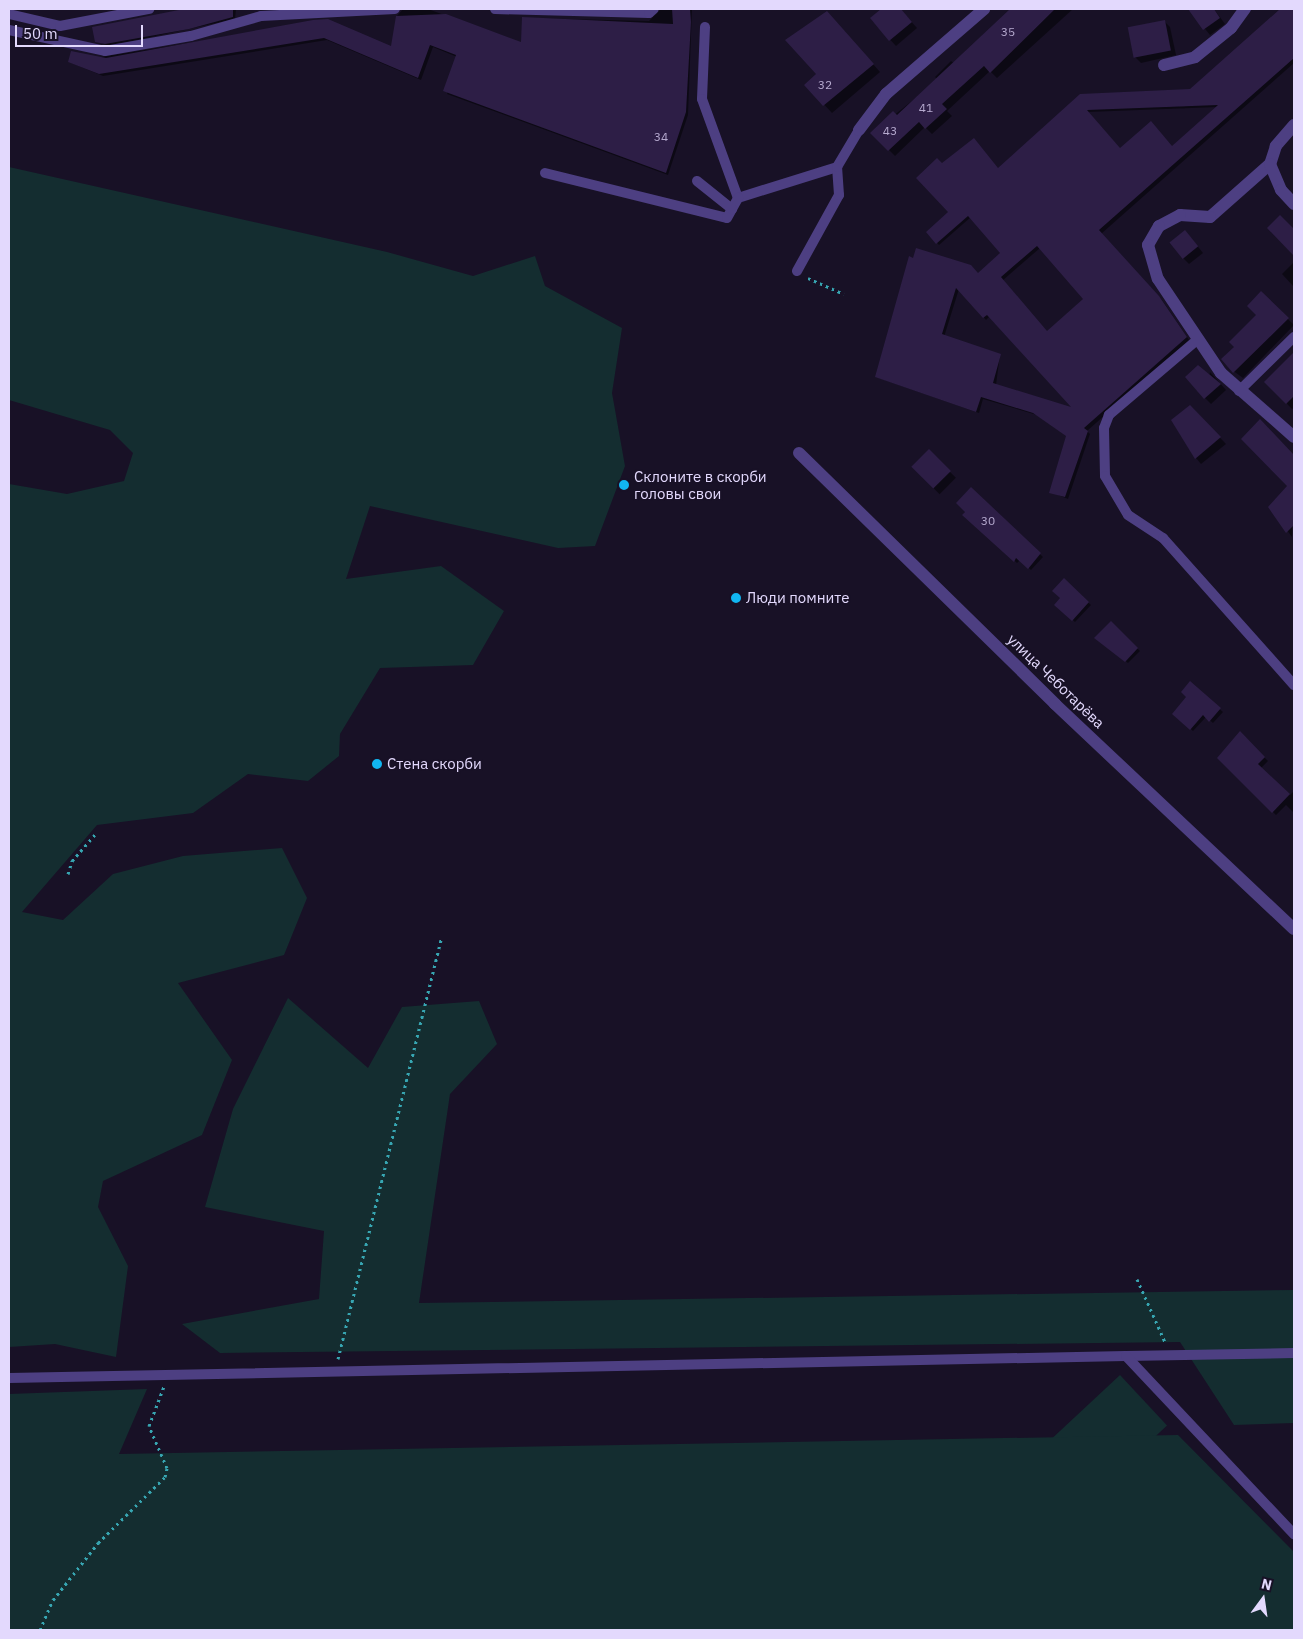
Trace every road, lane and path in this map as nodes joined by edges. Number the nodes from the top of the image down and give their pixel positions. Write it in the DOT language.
graph roads {
  1 [pos="149,9"];
  2 [pos="396,9"];
  3 [pos="495,9"];
  4 [pos="654,9"];
  5 [pos="984,9"];
  6 [pos="1245,9"];
  7 [pos="9,14"];
  8 [pos="705,27"];
  9 [pos="9,30"];
  10 [pos="1164,65"];
  11 [pos="1294,125"];
  12 [pos="859,130"];
  13 [pos="1270,164"];
  14 [pos="837,167"];
  15 [pos="545,173"];
  16 [pos="697,180"];
  17 [pos="738,198"];
  18 [pos="1294,204"];
  19 [pos="732,209"];
  20 [pos="797,271"];
  21 [pos="844,294"];
  22 [pos="1294,337"];
  23 [pos="1197,340"];
  24 [pos="1239,391"];
  25 [pos="1294,437"];
  26 [pos="799,452"];
  27 [pos="1294,685"];
  28 [pos="96,832"];
  29 [pos="68,874"];
  30 [pos="1294,929"];
  31 [pos="442,937"];
  32 [pos="1137,1279"];
  33 [pos="1294,1353"];
  34 [pos="1170,1354"];
  35 [pos="1126,1356"];
  36 [pos="335,1372"];
  37 [pos="168,1375"];
  38 [pos="9,1378"];
  39 [pos="1294,1534"];
  40 [pos="40,1630"];
  1 -- 7 [label="lane"];
  2 -- 9 [label="lane"];
  3 -- 4 [label="lane"];
  5 -- 12 [label="street"];
  6 -- 10 [label="street"];
  8 -- 17 [label="lane"];
  11 -- 13 [label="street"];
  12 -- 14 [label="lane"];
  13 -- 18 [label="street"];
  13 -- 23 [label="street"];
  14 -- 17 [label="lane"];
  14 -- 20 [label="lane"];
  15 -- 19 [label="lane"];
  16 -- 19 [label="lane"];
  17 -- 19 [label="lane"];
  20 -- 21 [label="path"];
  22 -- 24 [label="lane"];
  23 -- 24 [label="street"];
  23 -- 27 [label="lane"];
  24 -- 25 [label="street"];
  26 -- 30 [label="street, улица Чеботарёва"];
  28 -- 29 [label="path"];
  31 -- 36 [label="path"];
  32 -- 34 [label="path"];
  33 -- 34 [label="lane"];
  34 -- 35 [label="lane"];
  35 -- 36 [label="lane"];
  35 -- 39 [label="lane"];
  36 -- 37 [label="lane"];
  37 -- 38 [label="lane"];
  37 -- 40 [label="path"];
}
